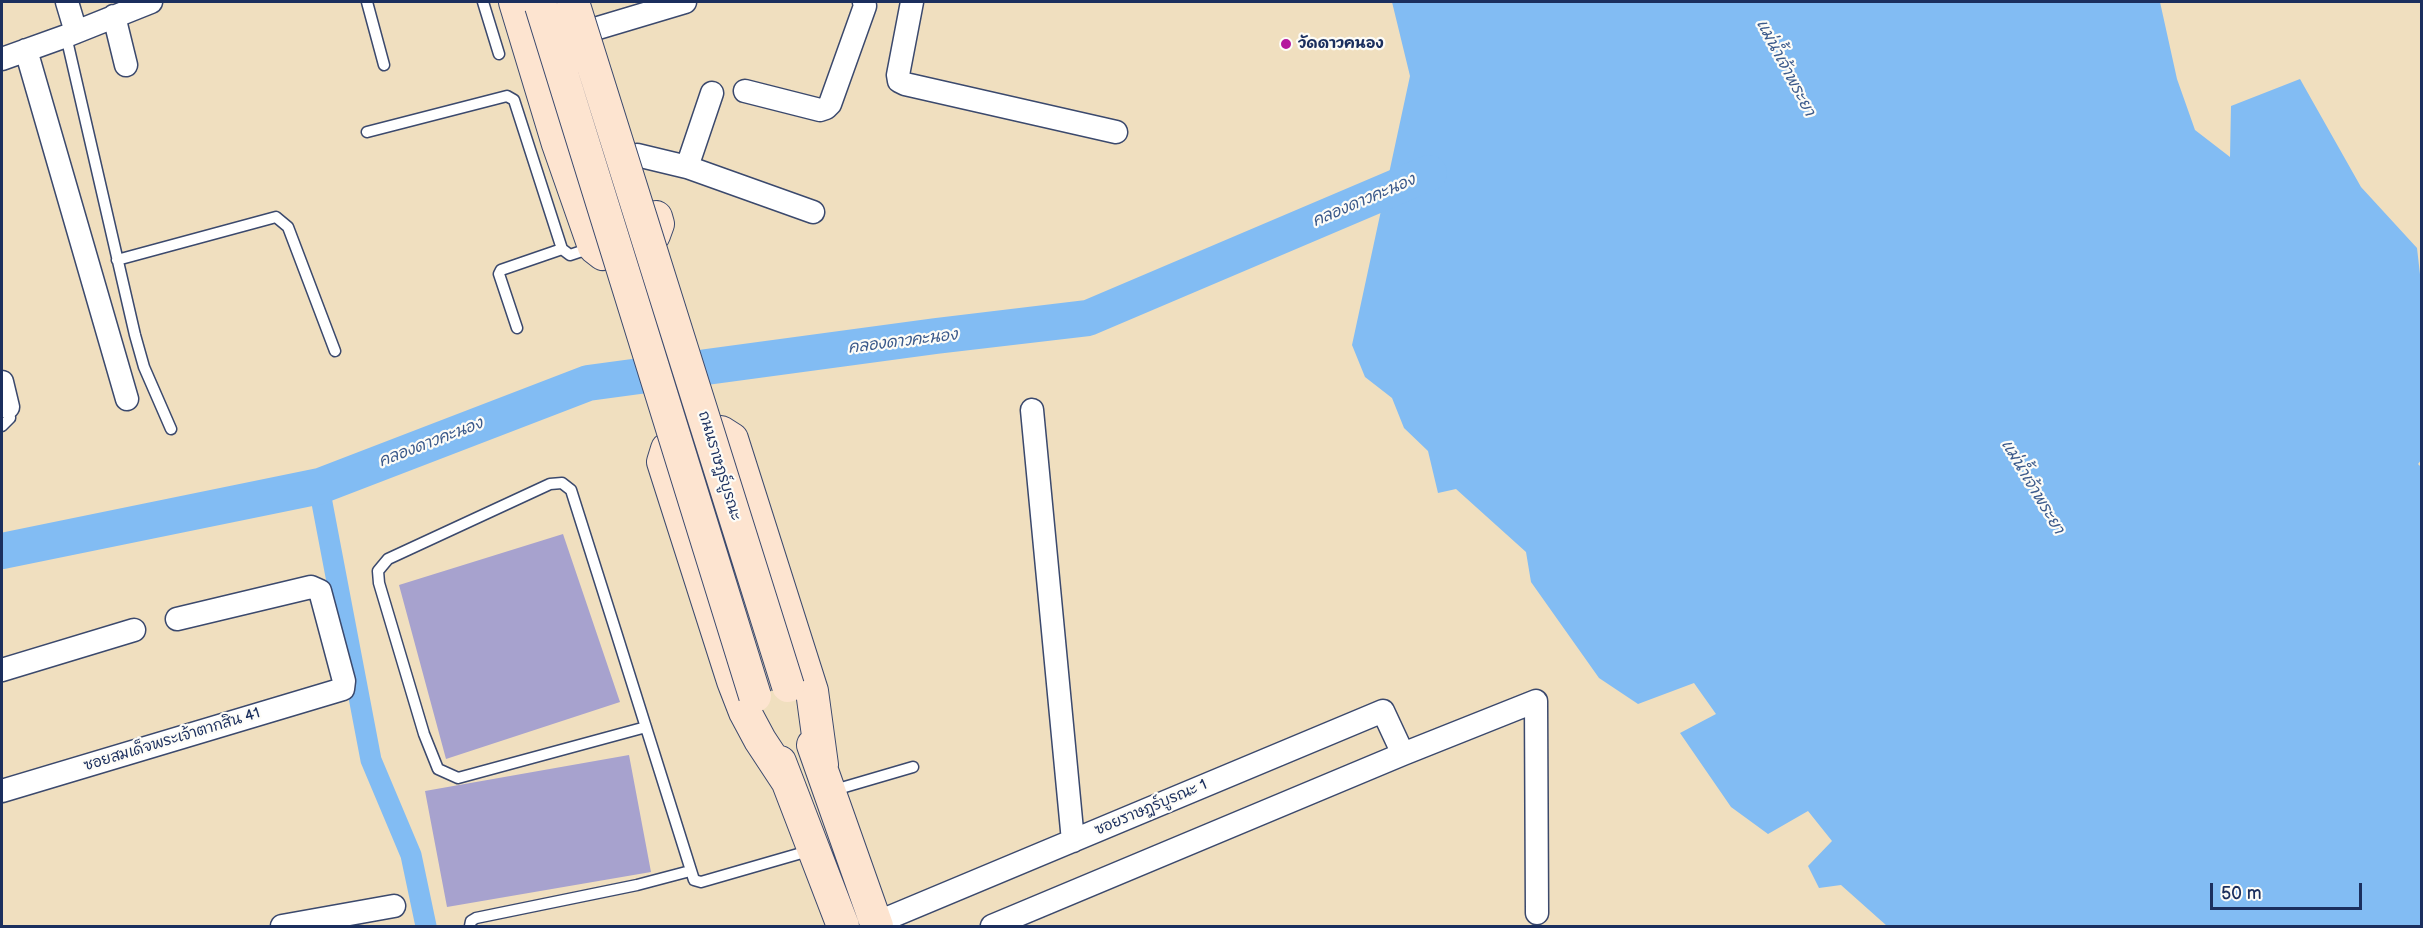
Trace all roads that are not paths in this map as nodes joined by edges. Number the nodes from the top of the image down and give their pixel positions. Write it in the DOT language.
graph roads {
  1 [pos="67,2"];
  2 [pos="151,2"];
  3 [pos="367,2"];
  4 [pos="483,2"];
  5 [pos="573,2"];
  6 [pos="685,2"];
  7 [pos="864,2"];
  8 [pos="912,2"];
  9 [pos="532,3"];
  10 [pos="593,15"];
  11 [pos="114,16"];
  12 [pos="71,34"];
  13 [pos="26,50"];
  14 [pos="499,54"];
  15 [pos="2,59"];
  16 [pos="384,65"];
  17 [pos="126,66"];
  18 [pos="745,92"];
  19 [pos="712,93"];
  20 [pos="367,132"];
  21 [pos="1116,132"];
  22 [pos="637,155"];
  23 [pos="687,167"];
  24 [pos="813,212"];
  25 [pos="594,247"];
  26 [pos="562,249"];
  27 [pos="117,260"];
  28 [pos="517,328"];
  29 [pos="335,351"];
  30 [pos="2,382"];
  31 [pos="127,399"];
  32 [pos="1032,410"];
  33 [pos="5,417"];
  34 [pos="171,429"];
  35 [pos="177,620"];
  36 [pos="134,630"];
  37 [pos="2,670"];
  38 [pos="646,727"];
  39 [pos="1403,754"];
  40 [pos="913,767"];
  41 [pos="826,778"];
  42 [pos="787,780"];
  43 [pos="2,792"];
  44 [pos="1073,841"];
  45 [pos="814,850"];
  46 [pos="690,872"];
  47 [pos="394,906"];
  48 [pos="1537,913"];
  49 [pos="877,925"];
  50 [pos="282,927"];
  51 [pos="470,927"];
  52 [pos="843,927"];
  53 [pos="992,927"];
  1 -- 12 [label="street"];
  2 -- 11 [label="street"];
  3 -- 16 [label="lane"];
  4 -- 14 [label="lane"];
  5 -- 41 [label="main road, ถนนราษฎร์บูรณะ, bridge"];
  6 -- 10 [label="street"];
  7 -- 18 [label="street"];
  8 -- 21 [label="street"];
  9 -- 25 [label="main road"];
  9 -- 42 [label="main road, bridge"];
  10 -- 22 [label="main road"];
  11 -- 12 [label="street"];
  11 -- 17 [label="street"];
  12 -- 13 [label="street"];
  12 -- 27 [label="lane"];
  13 -- 15 [label="street"];
  13 -- 31 [label="street"];
  19 -- 23 [label="street"];
  20 -- 26 [label="lane"];
  22 -- 23 [label="street"];
  22 -- 25 [label="main road"];
  23 -- 24 [label="street"];
  25 -- 26 [label="lane"];
  26 -- 28 [label="lane"];
  27 -- 29 [label="lane"];
  27 -- 34 [label="lane"];
  30 -- 33 [label="street"];
  32 -- 44 [label="street"];
  35 -- 43 [label="street, ซอยสมเด็จพระเจ้าตากสิน 41"];
  36 -- 37 [label="street"];
  38 -- 38 [label="lane"];
  38 -- 46 [label="lane"];
  39 -- 44 [label="street, ซอยราษฎร์บูรณะ 1"];
  39 -- 48 [label="street"];
  39 -- 53 [label="street"];
  40 -- 41 [label="lane"];
  41 -- 42 [label="main road"];
  41 -- 49 [label="main road, ถนนราษฎร์บูรณะ"];
  42 -- 45 [label="main road"];
  44 -- 49 [label="street, ซอยราษฎร์บูรณะ 1"];
  45 -- 46 [label="lane"];
  45 -- 52 [label="main road"];
  46 -- 51 [label="lane"];
  47 -- 50 [label="street"];
}
